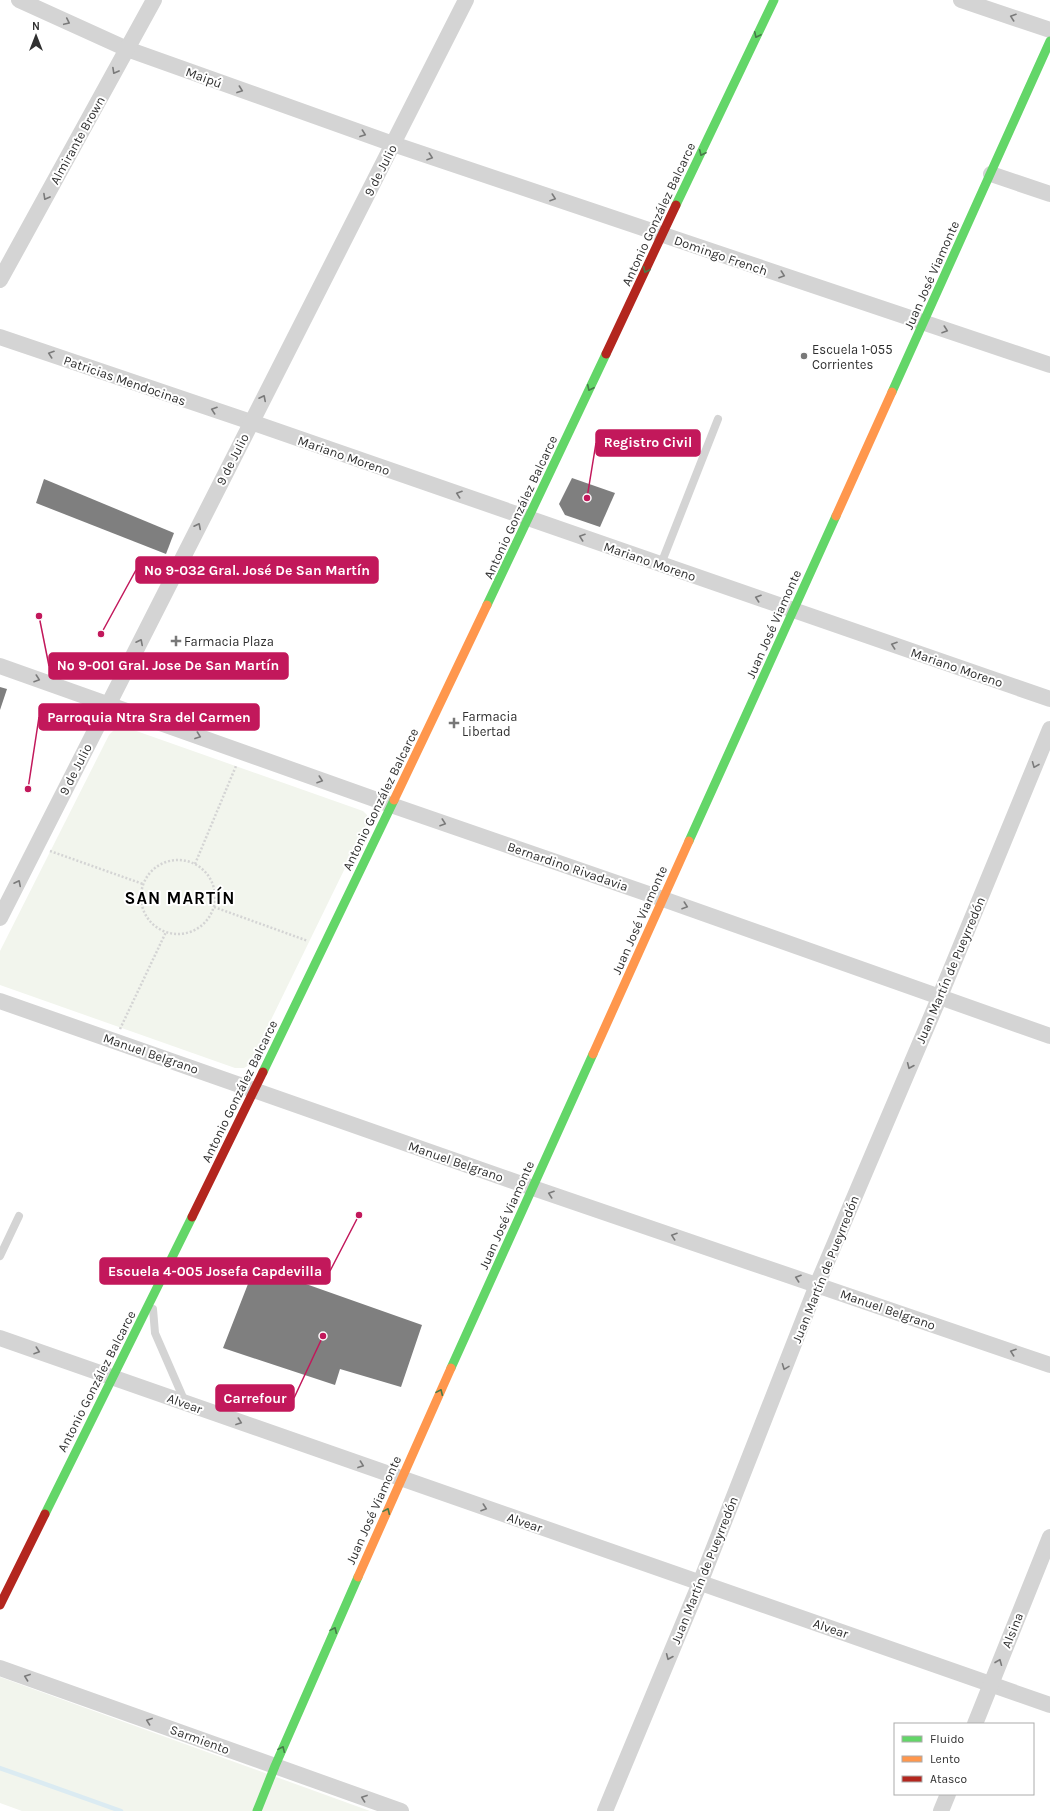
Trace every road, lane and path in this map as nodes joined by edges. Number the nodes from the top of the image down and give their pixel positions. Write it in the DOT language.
graph roads {
  1 [pos="19,0"];
  2 [pos="154,0"];
  3 [pos="466,0"];
  4 [pos="774,0"];
  5 [pos="961,0"];
  6 [pos="1050,30"];
  7 [pos="1050,41"];
  8 [pos="127,49"];
  9 [pos="393,144"];
  10 [pos="990,174"];
  11 [pos="1050,194"];
  12 [pos="663,235"];
  13 [pos="0,280"];
  14 [pos="924,323"];
  15 [pos="0,337"];
  16 [pos="1050,365"];
  17 [pos="718,419"];
  18 [pos="251,422"];
  19 [pos="529,518"];
  20 [pos="661,564"];
  21 [pos="793,610"];
  22 [pos="0,666"];
  23 [pos="1050,699"];
  24 [pos="109,704"];
  25 [pos="1050,729"];
  26 [pos="241,752"];
  27 [pos="392,805"];
  28 [pos="36,846"];
  29 [pos="195,864"];
  30 [pos="144,884"];
  31 [pos="663,899"];
  32 [pos="214,908"];
  33 [pos="0,918"];
  34 [pos="166,932"];
  35 [pos="324,947"];
  36 [pos="940,996"];
  37 [pos="0,1001"];
  38 [pos="1050,1036"];
  39 [pos="114,1041"];
  40 [pos="254,1089"];
  41 [pos="533,1188"];
  42 [pos="19,1216"];
  43 [pos="0,1256"];
  44 [pos="817,1285"];
  45 [pos="152,1299"];
  46 [pos="0,1338"];
  47 [pos="1050,1365"];
  48 [pos="112,1377"];
  49 [pos="185,1403"];
  50 [pos="400,1479"];
  51 [pos="1050,1537"];
  52 [pos="700,1583"];
  53 [pos="0,1605"];
  54 [pos="0,1668"];
  55 [pos="990,1684"];
  56 [pos="1050,1705"];
  57 [pos="975,1723"];
  58 [pos="275,1766"];
  59 [pos="948,1795"];
  60 [pos="257,1811"];
  61 [pos="401,1811"];
  62 [pos="605,1811"];
  63 [pos="942,1811"];
  1 -- 8 [label="street, Maipú, one-way"];
  2 -- 8 [label="street, Almirante Brown"];
  3 -- 9 [label="street, 9 de Julio"];
  4 -- 12 [label="street, Antonio González Balcarce, one-way"];
  6 -- 5 [label="street, one-way"];
  7 -- 10 [label="street, Juan José Viamonte"];
  8 -- 9 [label="street, Maipú, one-way"];
  8 -- 13 [label="street, Almirante Brown, one-way"];
  9 -- 12 [label="street, Domingo French, one-way"];
  18 -- 9 [label="street, 9 de Julio, one-way"];
  10 -- 11 [label="street"];
  10 -- 14 [label="street, Juan José Viamonte"];
  12 -- 14 [label="street, Domingo French, one-way"];
  12 -- 19 [label="street, Antonio González Balcarce, one-way"];
  14 -- 16 [label="street, Domingo French, one-way"];
  14 -- 21 [label="street, Juan José Viamonte"];
  18 -- 15 [label="street, Patricias Mendocinas, one-way"];
  17 -- 20 [label="lane"];
  19 -- 18 [label="street, Mariano Moreno, one-way"];
  24 -- 18 [label="street, 9 de Julio, one-way"];
  20 -- 19 [label="street, Mariano Moreno, one-way"];
  19 -- 27 [label="street, Antonio González Balcarce"];
  21 -- 20 [label="street, Mariano Moreno, one-way"];
  23 -- 21 [label="street, Mariano Moreno, one-way"];
  21 -- 31 [label="street, Juan José Viamonte"];
  22 -- 24 [label="street, Bernardino Rivadavia, one-way"];
  24 -- 26 [label="street, Bernardino Rivadavia, one-way"];
  24 -- 28 [label="street, 9 de Julio"];
  25 -- 36 [label="street, Juan Martín de Pueyrredón, one-way"];
  26 -- 27 [label="street, Bernardino Rivadavia, one-way"];
  26 -- 29 [label="path"];
  27 -- 31 [label="street, Bernardino Rivadavia, one-way"];
  27 -- 35 [label="street, Antonio González Balcarce"];
  28 -- 30 [label="path"];
  33 -- 28 [label="street, 9 de Julio, one-way"];
  29 -- 30 [label="path"];
  29 -- 32 [label="path"];
  30 -- 34 [label="path"];
  31 -- 36 [label="street, Bernardino Rivadavia, one-way"];
  31 -- 41 [label="street, Juan José Viamonte"];
  32 -- 34 [label="path"];
  32 -- 35 [label="path"];
  34 -- 39 [label="path"];
  35 -- 40 [label="street, Antonio González Balcarce"];
  36 -- 38 [label="street, Bernardino Rivadavia"];
  36 -- 44 [label="street, Juan Martín de Pueyrredón, one-way"];
  37 -- 39 [label="street, Manuel Belgrano"];
  39 -- 40 [label="street, Manuel Belgrano"];
  40 -- 41 [label="street, Manuel Belgrano"];
  40 -- 45 [label="street, Antonio González Balcarce"];
  44 -- 41 [label="street, Manuel Belgrano, one-way"];
  50 -- 41 [label="street, Juan José Viamonte, one-way"];
  42 -- 43 [label="lane"];
  47 -- 44 [label="street, Manuel Belgrano, one-way"];
  44 -- 52 [label="street, Juan Martín de Pueyrredón, one-way"];
  45 -- 48 [label="street, Antonio González Balcarce"];
  45 -- 49 [label="lane"];
  46 -- 48 [label="street, Alvear, one-way"];
  48 -- 49 [label="street, Alvear"];
  48 -- 53 [label="street, Antonio González Balcarce"];
  49 -- 50 [label="street, Alvear, one-way"];
  50 -- 52 [label="street, Alvear, one-way"];
  58 -- 50 [label="street, Juan José Viamonte, one-way"];
  55 -- 51 [label="street, Alsina, one-way"];
  52 -- 55 [label="street, Alvear"];
  52 -- 62 [label="street, Juan Martín de Pueyrredón, one-way"];
  58 -- 54 [label="street, Sarmiento, one-way"];
  55 -- 56 [label="street, Alvear"];
  55 -- 57 [label="street, Alsina"];
  58 -- 60 [label="street, Juan José Viamonte"];
  61 -- 58 [label="street, Sarmiento, one-way"];
  59 -- 63 [label="street"];
}
